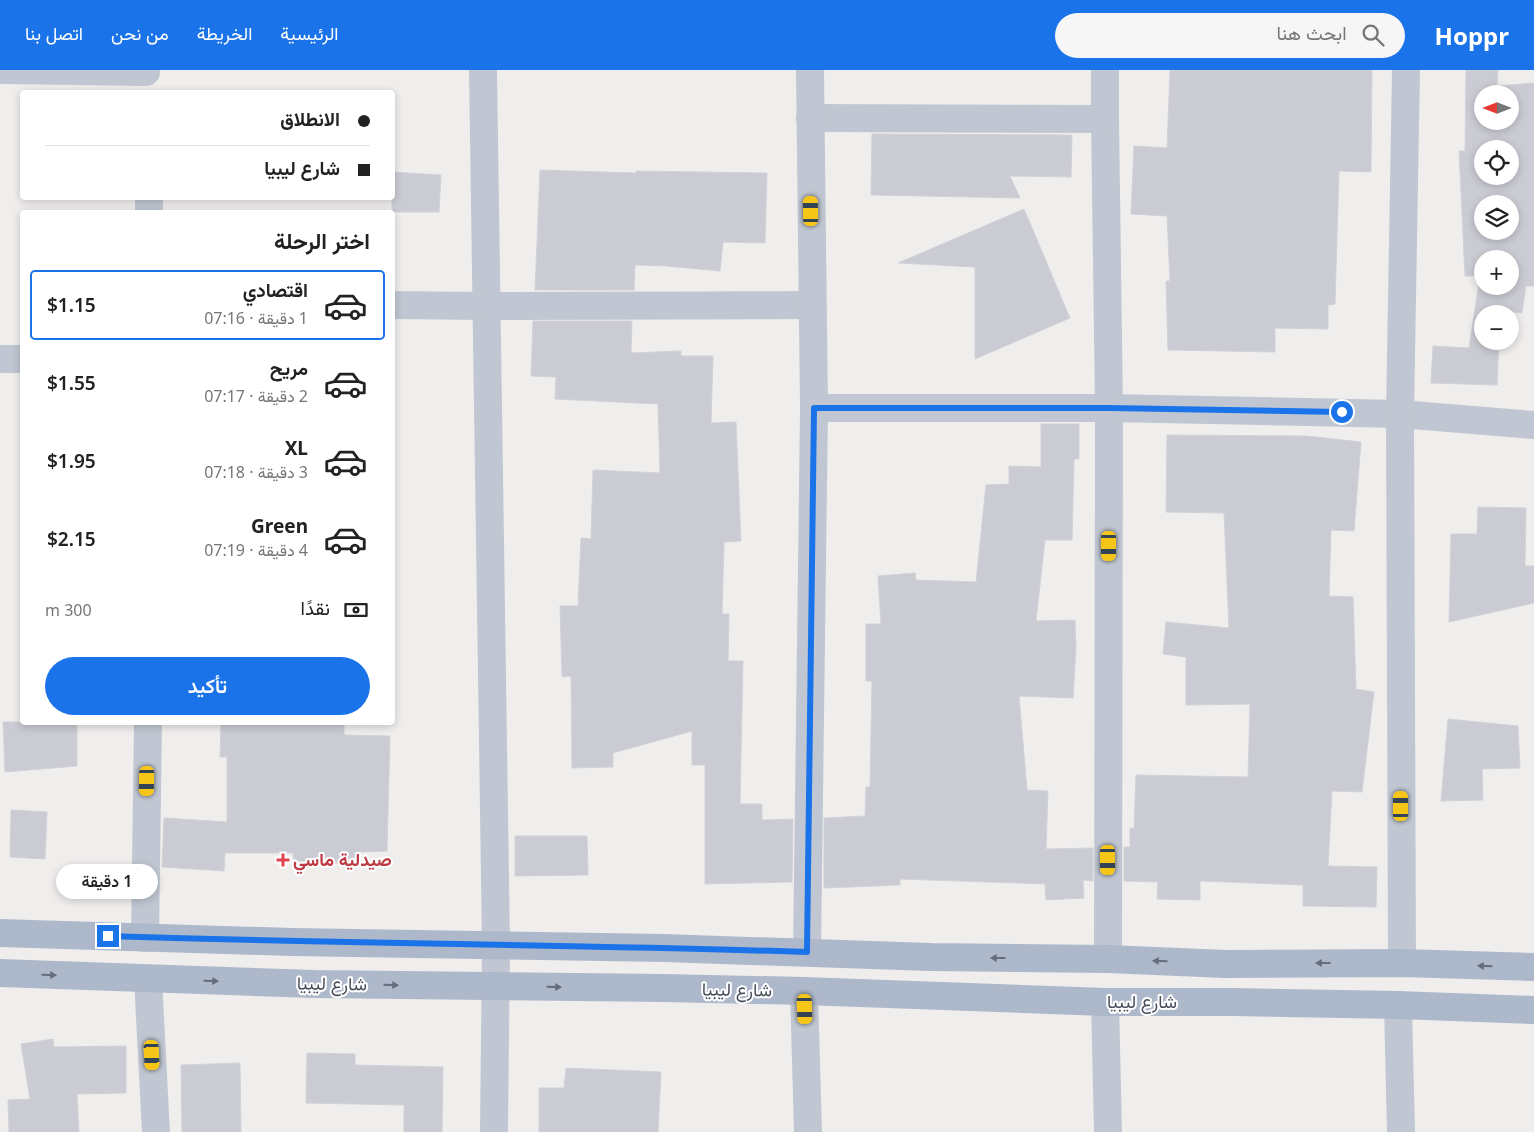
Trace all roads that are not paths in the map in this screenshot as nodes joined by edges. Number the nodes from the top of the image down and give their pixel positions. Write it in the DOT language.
graph roads {
  1 [pos="2,70"];
  2 [pos="483,70"];
  3 [pos="810,70"];
  4 [pos="1105,70"];
  5 [pos="1406,70"];
  6 [pos="146,78"];
  7 [pos="810,118"];
  8 [pos="1105,118"];
  9 [pos="395,305"];
  10 [pos="812,305"];
  11 [pos="486,306"];
  12 [pos="0,358"];
  13 [pos="20,359"];
  14 [pos="814,408"];
  15 [pos="1109,408"];
  16 [pos="1400,414"];
  17 [pos="1534,425"];
  18 [pos="148,725"];
  19 [pos="0,932"];
  20 [pos="145,938"];
  21 [pos="496,945"];
  22 [pos="807,952"];
  23 [pos="1108,959"];
  24 [pos="1402,963"];
  25 [pos="1534,967"];
  26 [pos="0,973"];
  27 [pos="148,978"];
  28 [pos="496,986"];
  29 [pos="804,991"];
  30 [pos="1105,1002"];
  31 [pos="1398,1005"];
  32 [pos="1534,1010"];
  33 [pos="156,1132"];
  34 [pos="494,1132"];
  35 [pos="808,1132"];
  36 [pos="1108,1132"];
  37 [pos="1401,1132"];
  1 -- 6 [label="street"];
  2 -- 11 [label="street"];
  3 -- 7 [label="street"];
  4 -- 8 [label="street"];
  5 -- 16 [label="street"];
  7 -- 8 [label="street"];
  7 -- 10 [label="street"];
  8 -- 15 [label="street"];
  9 -- 11 [label="street"];
  10 -- 11 [label="street"];
  10 -- 14 [label="street"];
  11 -- 21 [label="street"];
  12 -- 13 [label="street"];
  14 -- 15 [label="street"];
  14 -- 22 [label="street"];
  15 -- 16 [label="street"];
  15 -- 23 [label="street"];
  16 -- 17 [label="street"];
  16 -- 24 [label="street"];
  18 -- 20 [label="street"];
  19 -- 20 [label="main road"];
  20 -- 21 [label="main road"];
  21 -- 22 [label="main road"];
  21 -- 28 [label="street"];
  23 -- 22 [label="main road, one-way"];
  24 -- 23 [label="main road, one-way"];
  25 -- 24 [label="main road, one-way"];
  26 -- 27 [label="main road, شارع ليبيا, one-way"];
  27 -- 28 [label="main road, شارع ليبيا, one-way"];
  27 -- 33 [label="street"];
  28 -- 29 [label="main road, شارع ليبيا, one-way"];
  28 -- 34 [label="street"];
  29 -- 30 [label="main road, شارع ليبيا"];
  29 -- 35 [label="street"];
  30 -- 31 [label="main road, شارع ليبيا"];
  30 -- 36 [label="street"];
  31 -- 32 [label="main road, شارع ليبيا"];
  31 -- 37 [label="street"];
}
